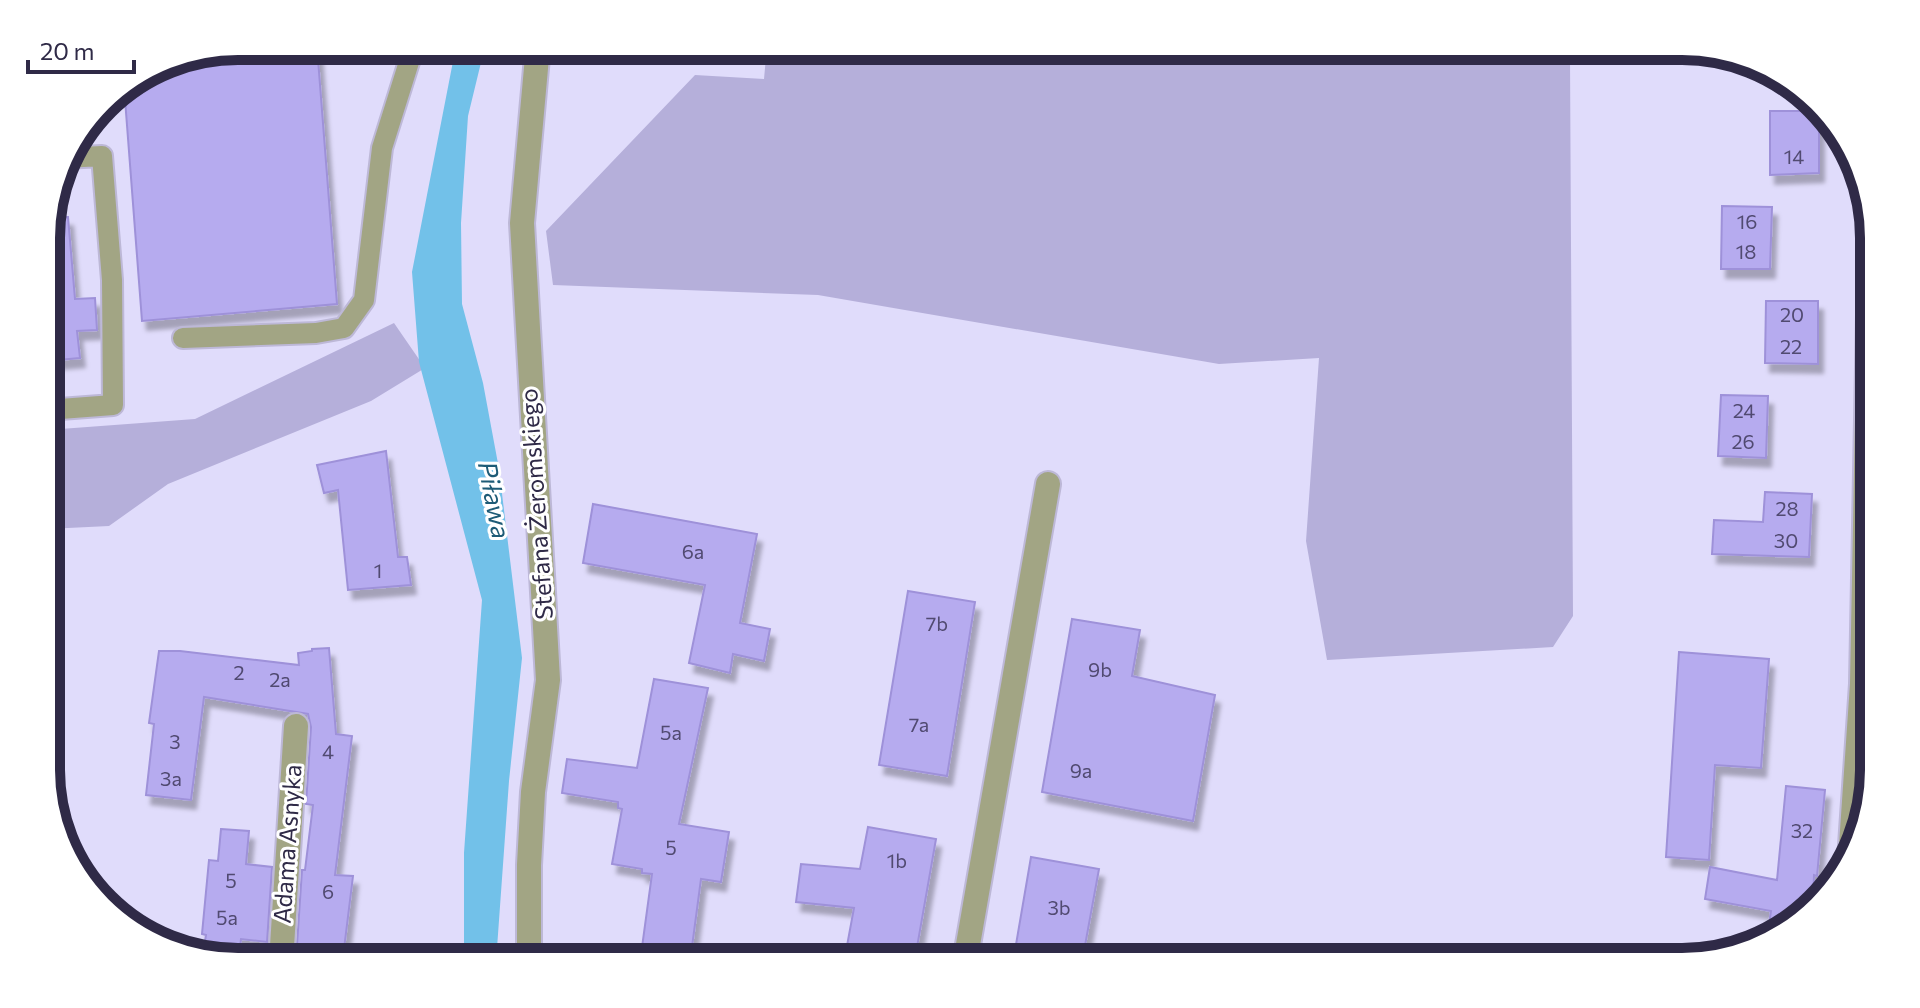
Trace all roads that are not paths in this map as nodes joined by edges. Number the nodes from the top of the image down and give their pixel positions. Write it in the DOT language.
graph roads {
  1 [pos="410,60"];
  2 [pos="537,60"];
  3 [pos="80,157"];
  4 [pos="183,338"];
  5 [pos="60,409"];
  6 [pos="1048,484"];
  7 [pos="1860,713"];
  8 [pos="296,726"];
  9 [pos="1853,819"];
  10 [pos="282,948"];
  11 [pos="529,948"];
  12 [pos="967,948"];
  1 -- 4 [label="lane"];
  2 -- 11 [label="street, Stefana Żeromskiego"];
  3 -- 5 [label="lane"];
  6 -- 12 [label="street"];
  7 -- 9 [label="street"];
  8 -- 10 [label="street, Adama Asnyka"];
}
